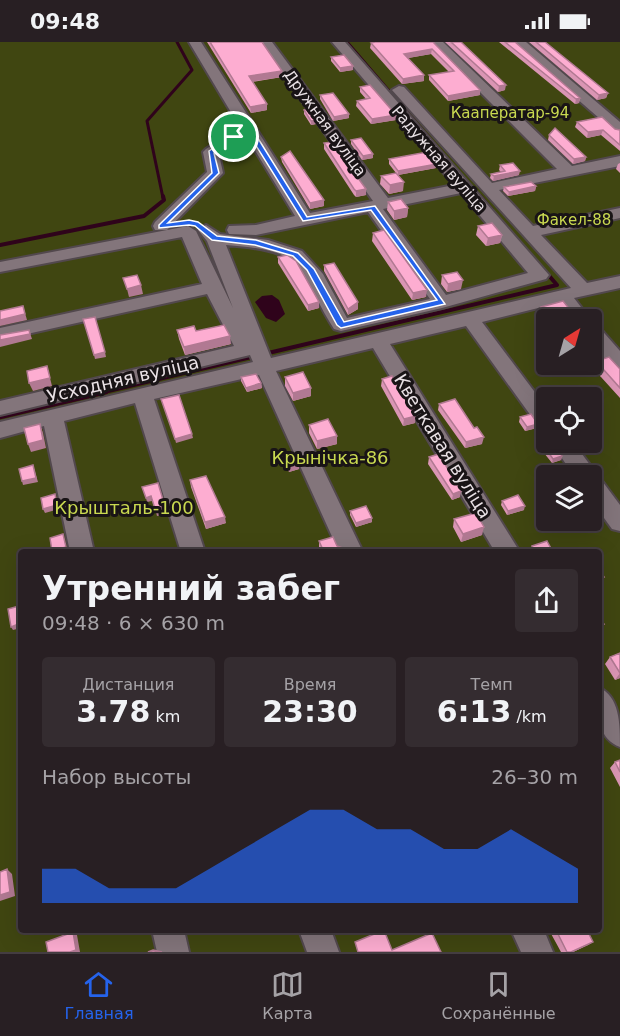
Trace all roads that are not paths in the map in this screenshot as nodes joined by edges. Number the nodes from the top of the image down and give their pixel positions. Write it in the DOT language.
graph roads {
  1 [pos="195,42"];
  2 [pos="266,42"];
  3 [pos="338,42"];
  4 [pos="356,42"];
  5 [pos="436,42"];
  6 [pos="518,42"];
  7 [pos="246,124"];
  8 [pos="620,129"];
  9 [pos="620,160"];
  10 [pos="569,172"];
  11 [pos="463,188"];
  12 [pos="488,188"];
  13 [pos="379,206"];
  14 [pos="620,213"];
  15 [pos="305,219"];
  16 [pos="161,226"];
  17 [pos="529,232"];
  18 [pos="211,234"];
  19 [pos="0,258"];
  20 [pos="0,267"];
  21 [pos="620,282"];
  22 [pos="212,287"];
  23 [pos="583,290"];
  24 [pos="562,296"];
  25 [pos="442,302"];
  26 [pos="573,309"];
  27 [pos="471,320"];
  28 [pos="0,334"];
  29 [pos="378,340"];
  30 [pos="602,343"];
  31 [pos="257,356"];
  32 [pos="620,363"];
  33 [pos="143,396"];
  34 [pos="0,408"];
  35 [pos="536,408"];
  36 [pos="52,416"];
  37 [pos="0,430"];
  38 [pos="602,498"];
  39 [pos="620,522"];
  40 [pos="81,549"];
  41 [pos="193,549"];
  42 [pos="350,549"];
  43 [pos="506,549"];
  44 [pos="602,705"];
  45 [pos="620,734"];
  46 [pos="169,933"];
  47 [pos="316,933"];
  48 [pos="528,933"];
  49 [pos="173,952"];
  50 [pos="323,952"];
  51 [pos="537,952"];
  1 -- 7 [label="street"];
  2 -- 13 [label="street, Дружная вуліца"];
  3 -- 11 [label="street, Радужная вуліца"];
  4 -- 12 [label="street"];
  5 -- 10 [label="street"];
  6 -- 8 [label="street"];
  7 -- 15 [label="street"];
  7 -- 16 [label="street"];
  9 -- 10 [label="street"];
  10 -- 12 [label="street"];
  11 -- 13 [label="street"];
  11 -- 25 [label="street, Радужная вуліца"];
  12 -- 17 [label="street"];
  13 -- 15 [label="street"];
  13 -- 25 [label="street, Дружная вуліца"];
  14 -- 17 [label="street"];
  15 -- 18 [label="street"];
  16 -- 18 [label="street"];
  16 -- 19 [label="street"];
  17 -- 23 [label="street"];
  18 -- 25 [label="street"];
  18 -- 31 [label="street"];
  20 -- 22 [label="street"];
  21 -- 23 [label="street"];
  22 -- 28 [label="street"];
  22 -- 31 [label="street"];
  23 -- 24 [label="street"];
  24 -- 26 [label="street"];
  24 -- 27 [label="street"];
  27 -- 29 [label="street"];
  27 -- 35 [label="street"];
  29 -- 31 [label="street"];
  29 -- 43 [label="street, Кветкавая вуліца"];
  30 -- 32 [label="street"];
  31 -- 33 [label="street"];
  31 -- 34 [label="street, Усходняя вуліца"];
  31 -- 42 [label="street"];
  33 -- 36 [label="street"];
  33 -- 41 [label="street"];
  36 -- 37 [label="street"];
  36 -- 40 [label="street"];
  38 -- 39 [label="street"];
  44 -- 45 [label="street"];
  46 -- 49 [label="street"];
  47 -- 50 [label="street"];
  48 -- 51 [label="street"];
}
